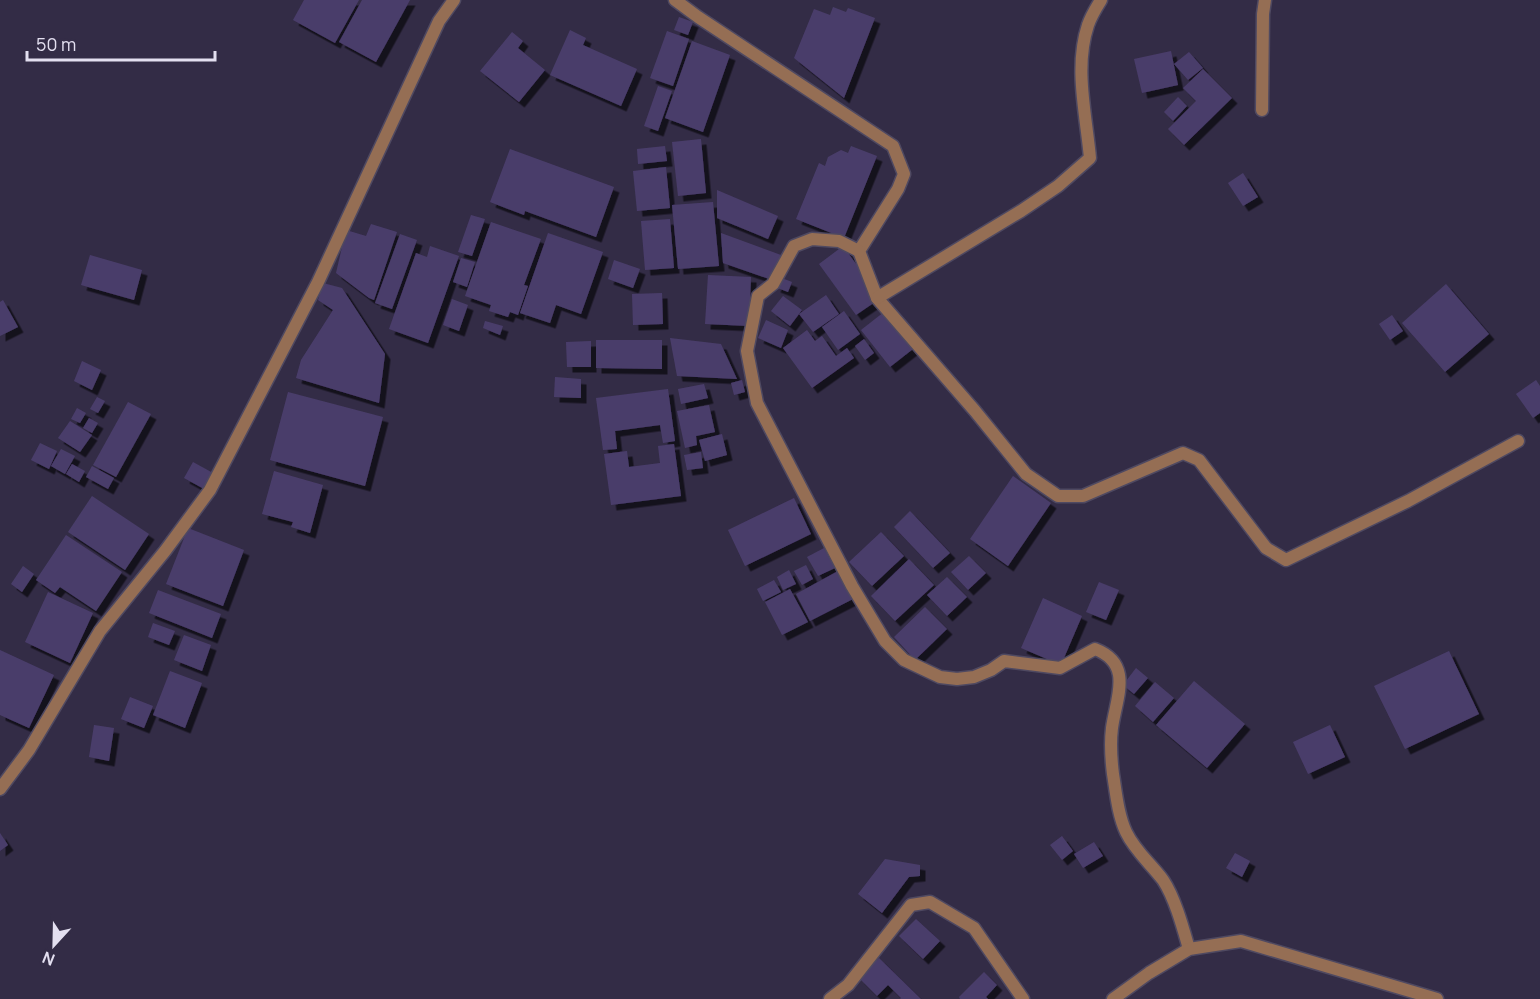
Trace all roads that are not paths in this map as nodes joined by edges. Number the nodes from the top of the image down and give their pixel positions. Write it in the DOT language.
graph roads {
  1 [pos="454,0"];
  2 [pos="675,0"];
  3 [pos="1101,0"];
  4 [pos="1265,0"];
  5 [pos="1263,110"];
  6 [pos="859,251"];
  7 [pos="877,298"];
  8 [pos="1518,441"];
  9 [pos="0,789"];
  10 [pos="1189,949"];
  11 [pos="830,999"];
  12 [pos="1023,999"];
  13 [pos="1113,999"];
  14 [pos="1437,999"];
  1 -- 9 [label="street"];
  2 -- 6 [label="street"];
  3 -- 7 [label="street"];
  4 -- 5 [label="street"];
  6 -- 7 [label="street"];
  6 -- 10 [label="street"];
  7 -- 8 [label="street"];
  10 -- 13 [label="street"];
  10 -- 14 [label="street"];
  11 -- 12 [label="street"];
}
